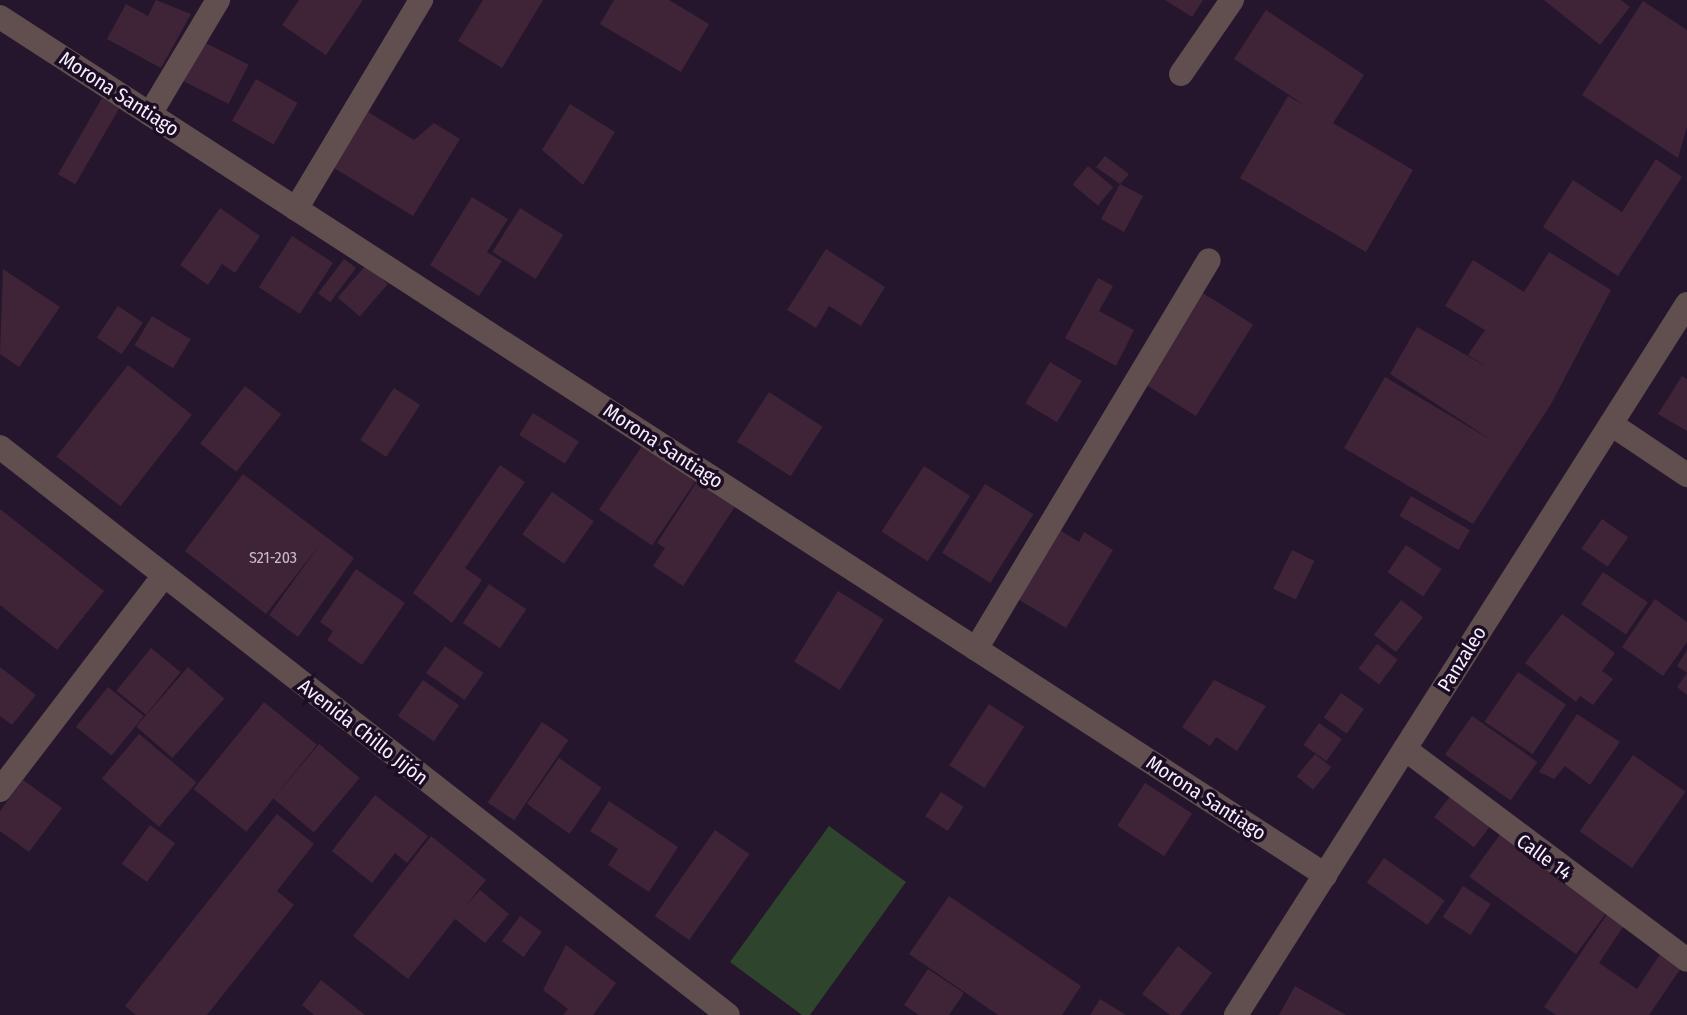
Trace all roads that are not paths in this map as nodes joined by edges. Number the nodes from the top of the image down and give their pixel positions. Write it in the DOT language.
graph roads {
  1 [pos="218,0"];
  2 [pos="421,0"];
  3 [pos="1232,0"];
  4 [pos="0,17"];
  5 [pos="1181,74"];
  6 [pos="150,114"];
  7 [pos="296,209"];
  8 [pos="1209,260"];
  9 [pos="1687,304"];
  10 [pos="1611,424"];
  11 [pos="0,447"];
  12 [pos="1687,475"];
  13 [pos="163,577"];
  14 [pos="976,649"];
  15 [pos="1405,749"];
  16 [pos="0,790"];
  17 [pos="1325,875"];
  18 [pos="1687,960"];
  19 [pos="728,1015"];
  20 [pos="1236,1015"];
  1 -- 6 [label="street"];
  2 -- 7 [label="street"];
  3 -- 5 [label="street"];
  4 -- 6 [label="street, Morona Santiago"];
  6 -- 7 [label="street, Morona Santiago"];
  7 -- 14 [label="street, Morona Santiago"];
  8 -- 14 [label="street"];
  9 -- 10 [label="street, Panzaleo"];
  10 -- 12 [label="street"];
  10 -- 15 [label="street, Panzaleo"];
  11 -- 13 [label="street, Avenida Chillo Jijón"];
  13 -- 16 [label="street"];
  13 -- 19 [label="street, Avenida Chillo Jijón"];
  14 -- 17 [label="street, Morona Santiago"];
  15 -- 17 [label="street, Panzaleo"];
  15 -- 18 [label="street, Calle 14"];
  17 -- 20 [label="street, Panzaleo"];
}
